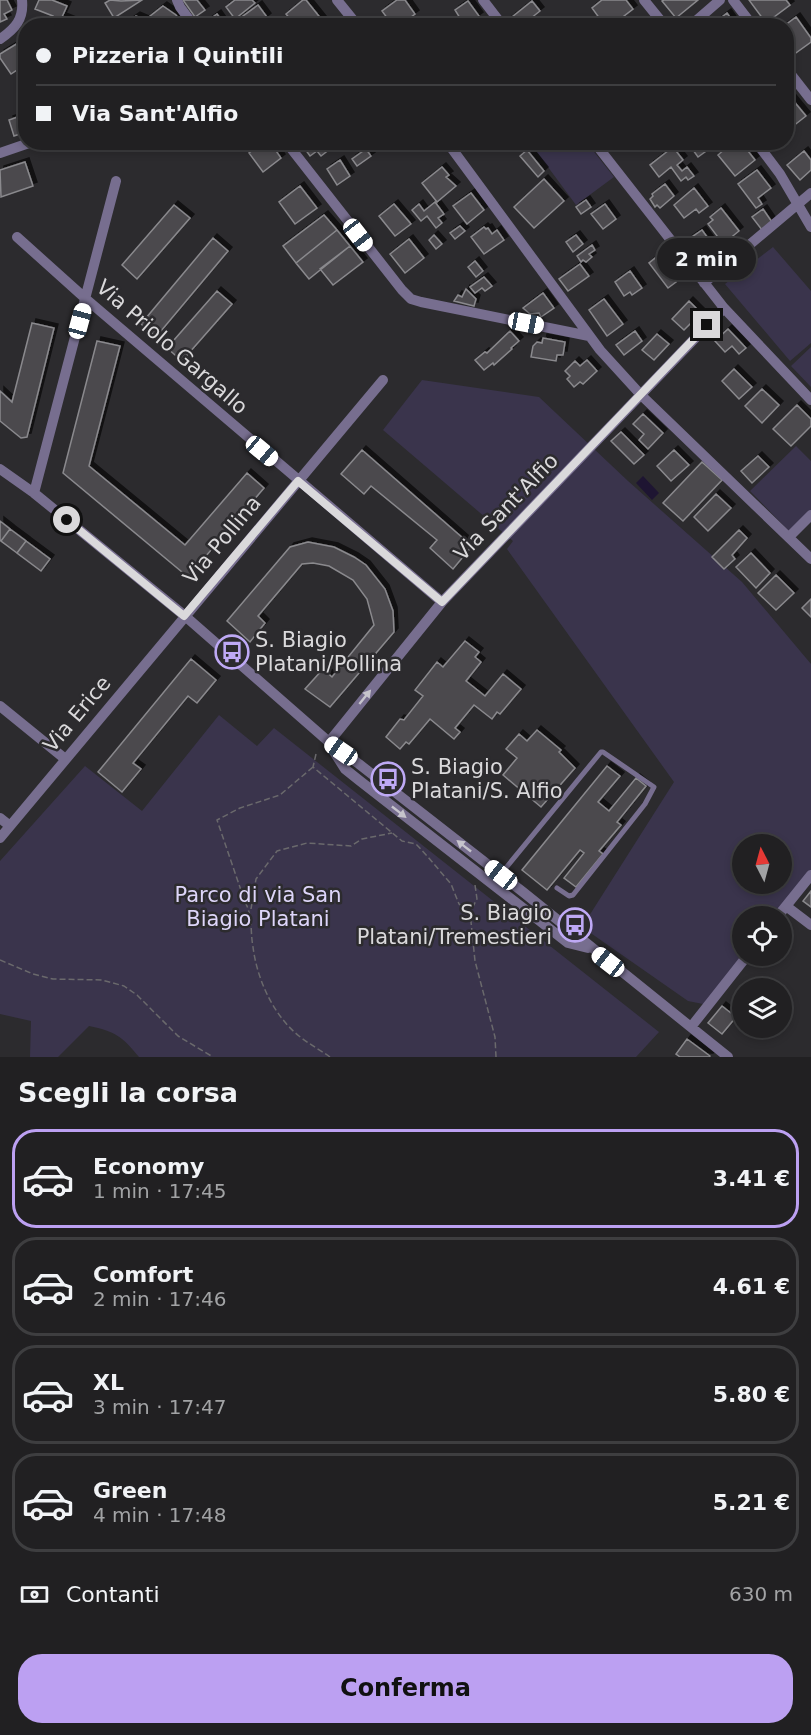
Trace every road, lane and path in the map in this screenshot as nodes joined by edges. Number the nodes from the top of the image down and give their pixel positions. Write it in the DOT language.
graph roads {
  1 [pos="22,0"];
  2 [pos="177,0"];
  3 [pos="337,0"];
  4 [pos="483,0"];
  5 [pos="644,0"];
  6 [pos="720,0"];
  7 [pos="733,0"];
  8 [pos="20,18"];
  9 [pos="188,18"];
  10 [pos="352,18"];
  11 [pos="497,18"];
  12 [pos="659,18"];
  13 [pos="699,18"];
  14 [pos="747,18"];
  15 [pos="18,23"];
  16 [pos="0,39"];
  17 [pos="794,78"];
  18 [pos="811,100"];
  19 [pos="18,147"];
  20 [pos="292,150"];
  21 [pos="453,150"];
  22 [pos="600,150"];
  23 [pos="762,150"];
  24 [pos="0,153"];
  25 [pos="116,181"];
  26 [pos="811,193"];
  27 [pos="797,204"];
  28 [pos="811,228"];
  29 [pos="17,237"];
  30 [pos="704,283"];
  31 [pos="86,299"];
  32 [pos="724,308"];
  33 [pos="589,336"];
  34 [pos="383,380"];
  35 [pos="641,394"];
  36 [pos="811,400"];
  37 [pos="0,469"];
  38 [pos="298,481"];
  39 [pos="34,493"];
  40 [pos="811,515"];
  41 [pos="789,537"];
  42 [pos="811,559"];
  43 [pos="442,602"];
  44 [pos="184,616"];
  45 [pos="0,706"];
  46 [pos="329,742"];
  47 [pos="316,754"];
  48 [pos="64,758"];
  49 [pos="359,764"];
  50 [pos="313,767"];
  51 [pos="352,775"];
  52 [pos="0,818"];
  53 [pos="10,826"];
  54 [pos="393,833"];
  55 [pos="0,838"];
  56 [pos="474,870"];
  57 [pos="501,875"];
  58 [pos="811,875"];
  59 [pos="557,888"];
  60 [pos="786,906"];
  61 [pos="250,911"];
  62 [pos="792,911"];
  63 [pos="470,912"];
  64 [pos="811,925"];
  65 [pos="591,949"];
  66 [pos="0,960"];
  67 [pos="739,966"];
  68 [pos="691,1027"];
  69 [pos="726,1056"];
  70 [pos="213,1057"];
  71 [pos="330,1057"];
  72 [pos="496,1057"];
  1 -- 8 [label="street"];
  2 -- 9 [label="street"];
  3 -- 10 [label="street"];
  4 -- 11 [label="street"];
  5 -- 12 [label="street"];
  6 -- 13 [label="street"];
  7 -- 14 [label="street"];
  15 -- 16 [label="street"];
  17 -- 18 [label="street"];
  19 -- 24 [label="street"];
  20 -- 33 [label="street"];
  21 -- 33 [label="street"];
  22 -- 30 [label="street"];
  23 -- 27 [label="street"];
  25 -- 31 [label="street"];
  26 -- 27 [label="street"];
  27 -- 28 [label="street"];
  27 -- 30 [label="street"];
  29 -- 31 [label="street, Via Priolo Gargallo"];
  30 -- 32 [label="street"];
  31 -- 38 [label="street, Via Priolo Gargallo"];
  31 -- 39 [label="street"];
  32 -- 35 [label="street, Via Sant'Alfio"];
  32 -- 36 [label="street"];
  33 -- 35 [label="street"];
  34 -- 38 [label="street, Via Pollina"];
  35 -- 41 [label="street"];
  35 -- 43 [label="street, Via Sant'Alfio"];
  37 -- 39 [label="street"];
  38 -- 43 [label="street, Via Priolo Gargallo"];
  38 -- 44 [label="street, Via Pollina"];
  39 -- 44 [label="street"];
  40 -- 41 [label="street"];
  41 -- 42 [label="street"];
  46 -- 43 [label="street, Via Sant'Alfio, one-way"];
  44 -- 46 [label="street"];
  44 -- 48 [label="street, Via Erice"];
  45 -- 48 [label="street"];
  46 -- 49 [label="street"];
  46 -- 51 [label="street"];
  47 -- 50 [label="path"];
  48 -- 53 [label="street, Via Erice"];
  49 -- 51 [label="street"];
  57 -- 49 [label="street, one-way"];
  50 -- 54 [label="path"];
  50 -- 61 [label="path"];
  51 -- 56 [label="street, one-way"];
  52 -- 53 [label="street"];
  53 -- 55 [label="street, Via Erice"];
  54 -- 61 [label="path"];
  54 -- 63 [label="path"];
  56 -- 63 [label="path"];
  56 -- 65 [label="street"];
  57 -- 59 [label="lane"];
  57 -- 65 [label="street"];
  58 -- 60 [label="street"];
  61 -- 71 [label="path"];
  62 -- 64 [label="street"];
  63 -- 72 [label="path"];
  65 -- 68 [label="street"];
  66 -- 70 [label="path"];
  67 -- 68 [label="street"];
  68 -- 69 [label="street"];
}
